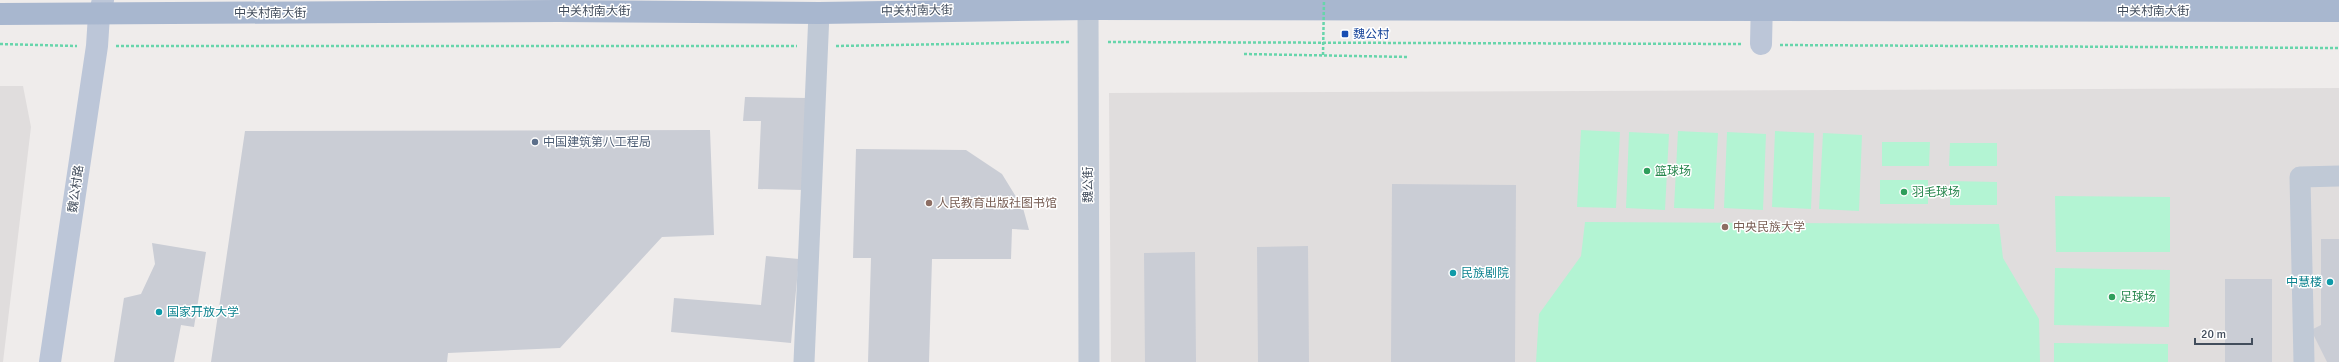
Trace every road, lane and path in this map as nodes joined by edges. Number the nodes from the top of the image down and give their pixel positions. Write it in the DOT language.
graph roads {
  1 [pos="1324,0"];
  2 [pos="1762,4"];
  3 [pos="99,5"];
  4 [pos="1088,9"];
  5 [pos="2339,11"];
  6 [pos="820,13"];
  7 [pos="0,14"];
  8 [pos="1088,42"];
  9 [pos="0,44"];
  10 [pos="1761,44"];
  11 [pos="96,46"];
  12 [pos="818,46"];
  13 [pos="2339,48"];
  14 [pos="1244,54"];
  15 [pos="1323,55"];
  16 [pos="1409,56"];
  17 [pos="2339,176"];
  18 [pos="50,362"];
  19 [pos="804,362"];
  20 [pos="1089,362"];
  21 [pos="2304,362"];
  1 -- 15 [label="path, bridge"];
  2 -- 4 [label="main road, 中关村南大街"];
  2 -- 5 [label="main road, 中关村南大街"];
  2 -- 10 [label="street"];
  3 -- 6 [label="main road, 中关村南大街"];
  3 -- 7 [label="main road, 中关村南大街"];
  3 -- 11 [label="street, 魏公村路"];
  4 -- 6 [label="main road, 中关村南大街"];
  4 -- 8 [label="street, 魏公街"];
  6 -- 12 [label="street"];
  8 -- 10 [label="path"];
  8 -- 12 [label="path"];
  8 -- 20 [label="street, 魏公街"];
  9 -- 11 [label="path"];
  10 -- 13 [label="path"];
  11 -- 12 [label="path"];
  11 -- 18 [label="street, 魏公村路"];
  12 -- 19 [label="street"];
  14 -- 15 [label="path"];
  15 -- 16 [label="path"];
  17 -- 21 [label="street"];
}
